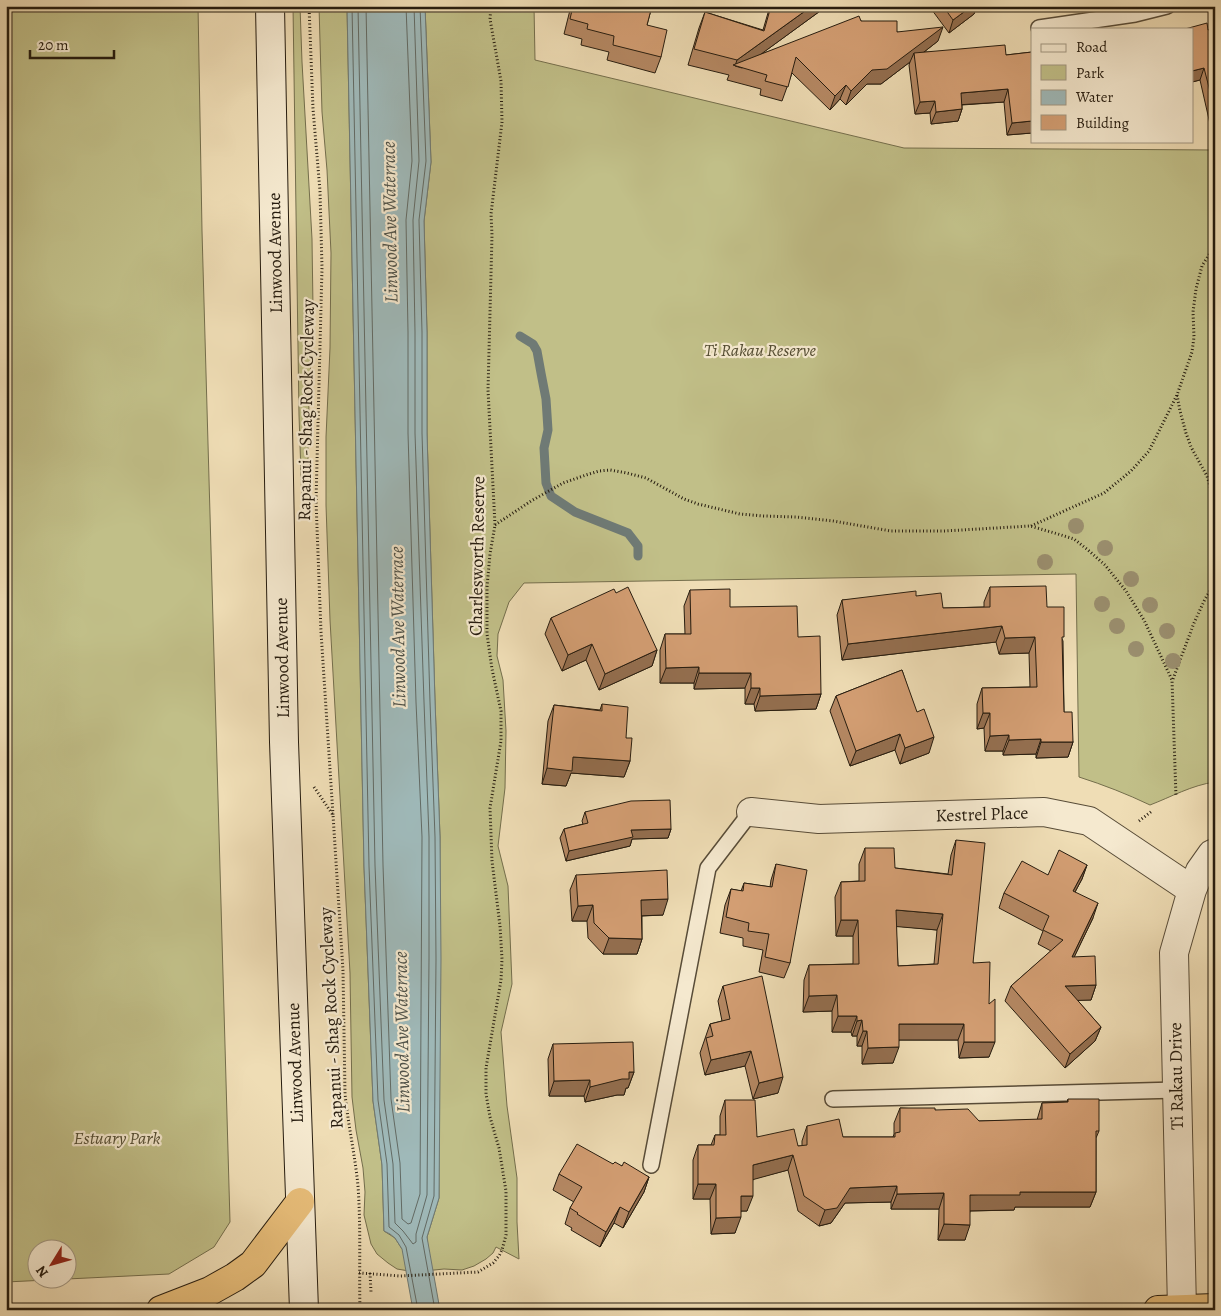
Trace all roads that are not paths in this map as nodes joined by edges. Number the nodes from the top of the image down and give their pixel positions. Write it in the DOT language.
graph roads {
  1 [pos="270,6"];
  2 [pos="1168,6"];
  3 [pos="1039,28"];
  4 [pos="751,812"];
  5 [pos="1215,853"];
  6 [pos="1192,890"];
  7 [pos="1177,1090"];
  8 [pos="833,1098"];
  9 [pos="651,1165"];
  10 [pos="300,1202"];
  11 [pos="1215,1308"];
  12 [pos="1182,1309"];
  13 [pos="161,1310"];
  14 [pos="304,1310"];
  15 [pos="1158,1310"];
  1 -- 10 [label="main road, Linwood Avenue"];
  2 -- 3 [label="lane"];
  4 -- 6 [label="main road, Kestrel Place"];
  4 -- 9 [label="lane"];
  5 -- 6 [label="main road, Ti Rakau Drive"];
  6 -- 7 [label="main road, Ti Rakau Drive"];
  7 -- 8 [label="lane"];
  7 -- 12 [label="main road, Ti Rakau Drive"];
  10 -- 13 [label="highway"];
  10 -- 14 [label="main road, Linwood Avenue"];
  11 -- 12 [label="highway"];
  12 -- 15 [label="highway"];
}
